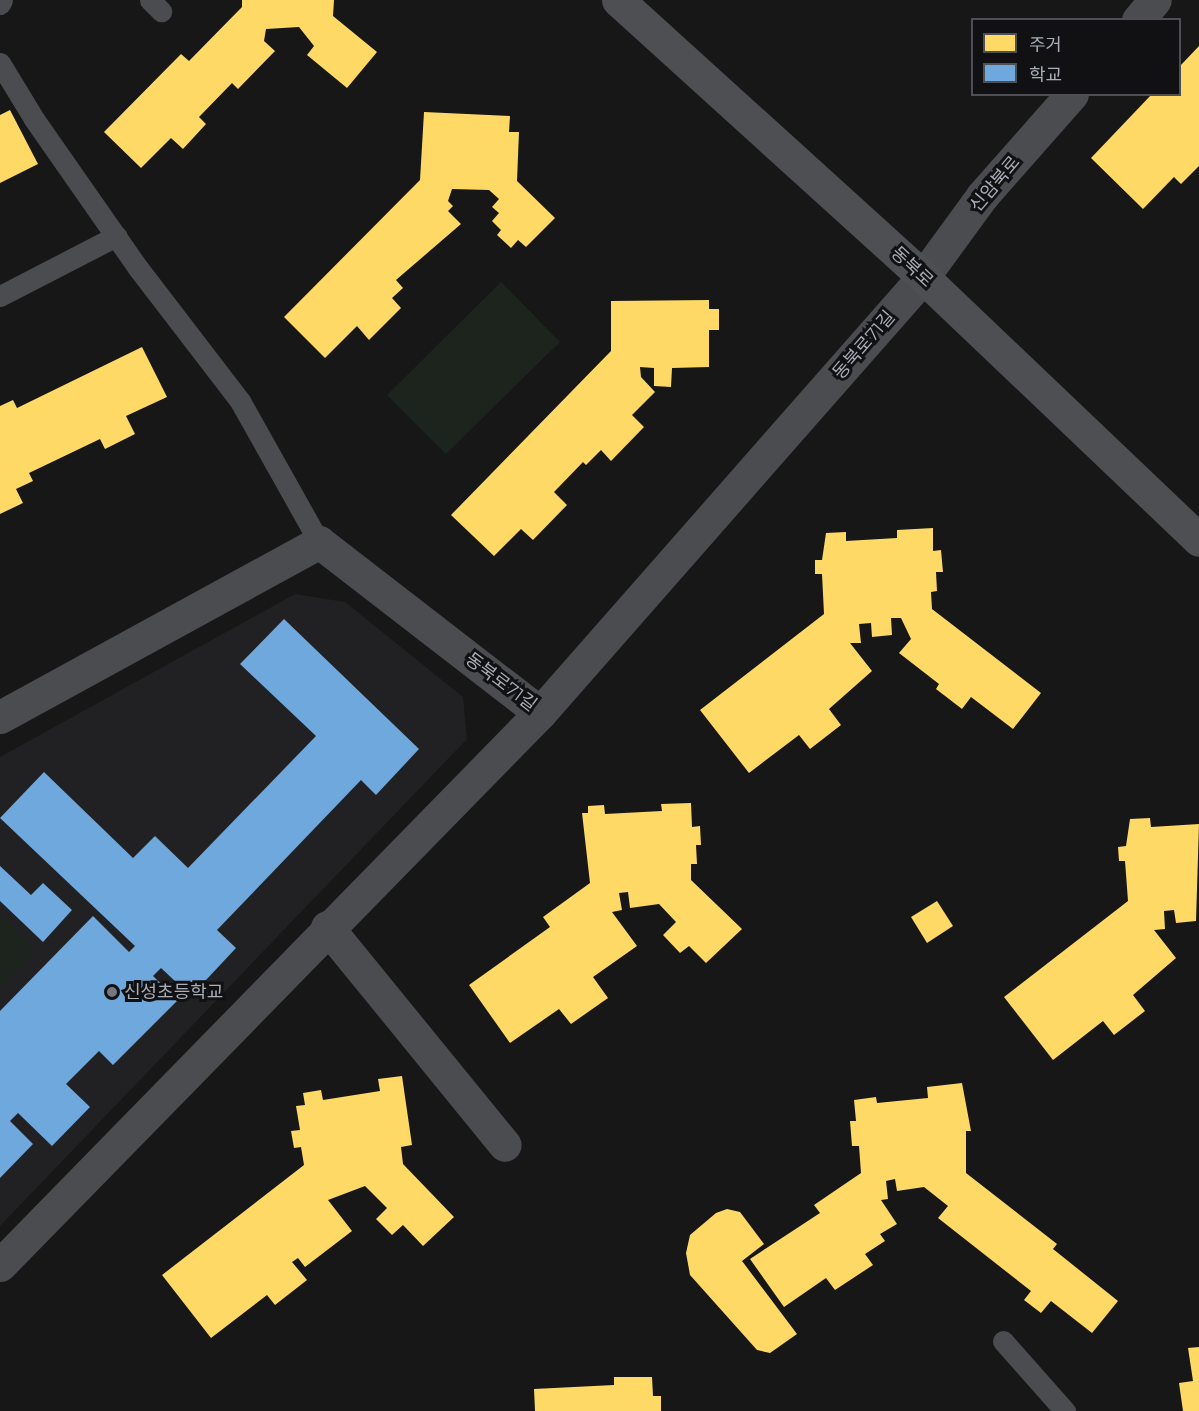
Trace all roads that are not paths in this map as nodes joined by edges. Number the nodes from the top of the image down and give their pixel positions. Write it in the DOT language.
graph roads {
  1 [pos="618,0"];
  2 [pos="1155,0"];
  3 [pos="1140,18"];
  4 [pos="0,63"];
  5 [pos="1070,96"];
  6 [pos="116,236"];
  7 [pos="923,277"];
  8 [pos="0,296"];
  9 [pos="1199,540"];
  10 [pos="319,542"];
  11 [pos="540,713"];
  12 [pos="0,717"];
  13 [pos="327,927"];
  14 [pos="505,1145"];
  15 [pos="0,1265"];
  16 [pos="1003,1341"];
  17 [pos="1065,1411"];
  1 -- 7 [label="main road, 동북로"];
  2 -- 3 [label="street"];
  4 -- 6 [label="lane"];
  5 -- 7 [label="street, 신암북로"];
  6 -- 8 [label="lane"];
  6 -- 10 [label="lane"];
  7 -- 9 [label="main road, 동북로"];
  7 -- 11 [label="street, 동북로71길"];
  10 -- 11 [label="street, 동북로71길"];
  10 -- 12 [label="street"];
  11 -- 13 [label="street"];
  13 -- 14 [label="street"];
  13 -- 15 [label="street"];
  16 -- 17 [label="lane"];
}
